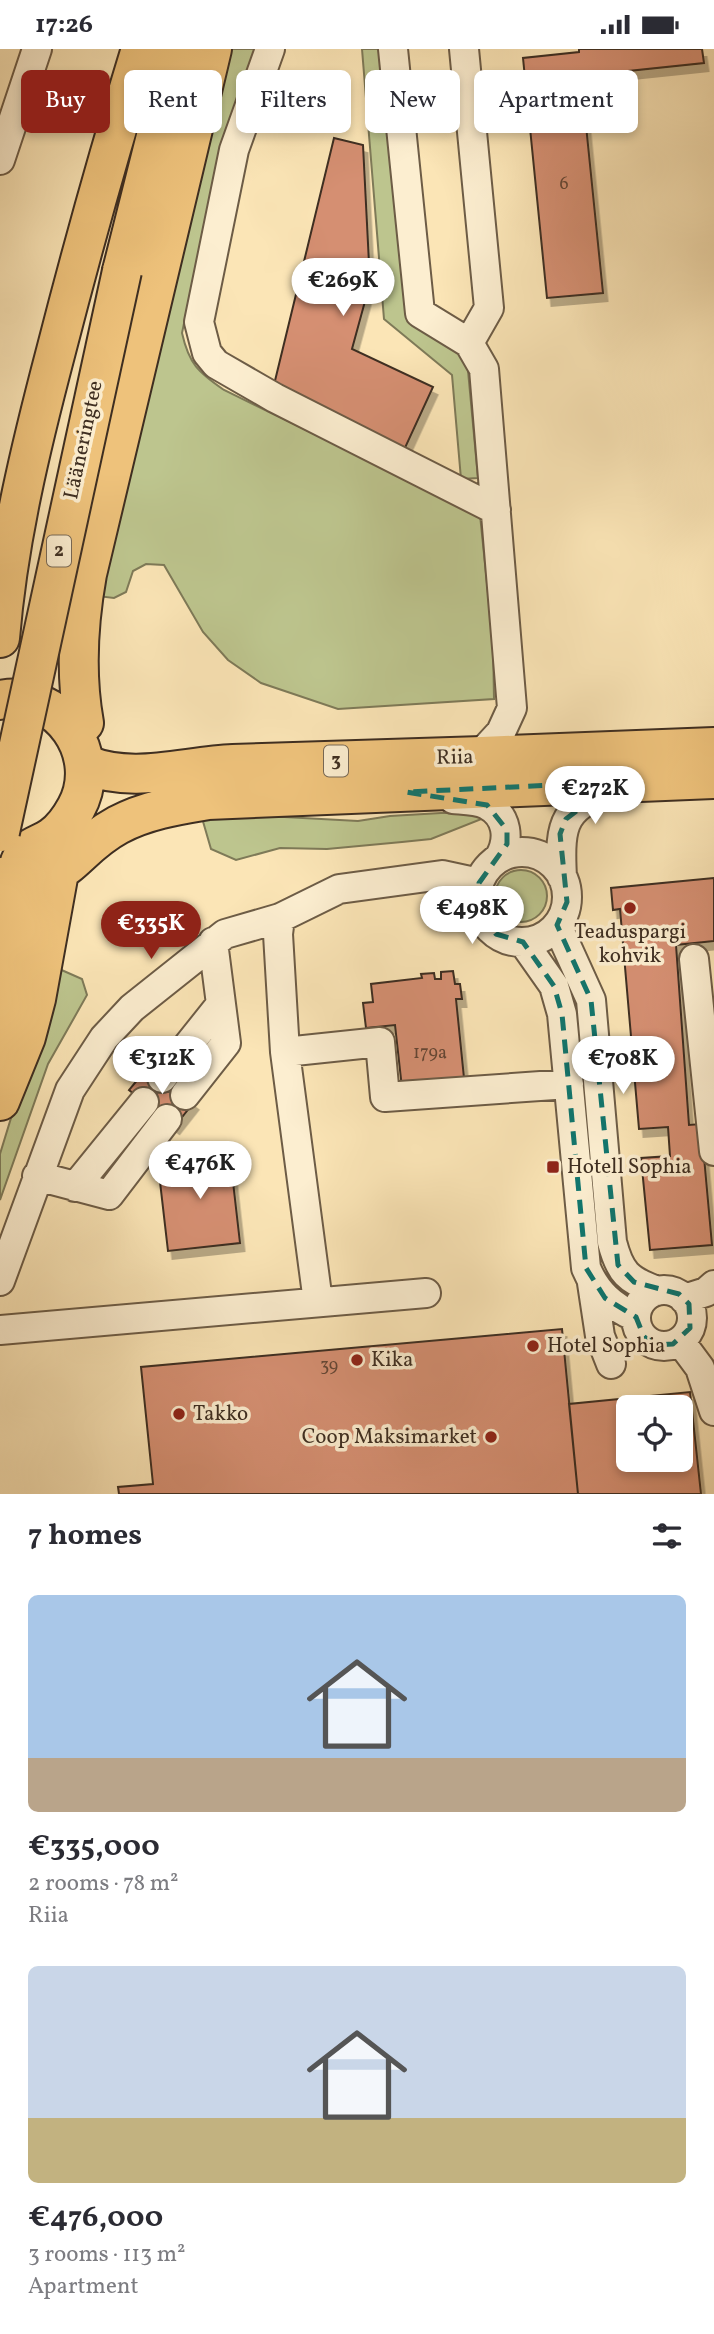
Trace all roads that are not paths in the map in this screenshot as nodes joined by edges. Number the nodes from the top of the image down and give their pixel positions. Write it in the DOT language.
graph roads {
  1 [pos="37,49"];
  2 [pos="141,49"];
  3 [pos="177,49"];
  4 [pos="215,49"];
  5 [pos="270,49"];
  6 [pos="393,49"];
  7 [pos="464,49"];
  8 [pos="0,160"];
  9 [pos="469,344"];
  10 [pos="34,436"];
  11 [pos="496,510"];
  12 [pos="0,540"];
  13 [pos="0,638"];
  14 [pos="6,696"];
  15 [pos="512,708"];
  16 [pos="714,747"];
  17 [pos="94,752"];
  18 [pos="549,755"];
  19 [pos="477,758"];
  20 [pos="714,779"];
  21 [pos="638,781"];
  22 [pos="202,783"];
  23 [pos="406,792"];
  24 [pos="89,824"];
  25 [pos="499,857"];
  26 [pos="22,865"];
  27 [pos="562,877"];
  28 [pos="479,883"];
  29 [pos="280,918"];
  30 [pos="557,925"];
  31 [pos="213,942"];
  32 [pos="523,942"];
  33 [pos="694,959"];
  34 [pos="221,1005"];
  35 [pos="285,1052"];
  36 [pos="0,1070"];
  37 [pos="162,1078"];
  38 [pos="569,1084"];
  39 [pos="0,1089"];
  40 [pos="185,1095"];
  41 [pos="0,1101"];
  42 [pos="144,1102"];
  43 [pos="167,1119"];
  44 [pos="712,1120"];
  45 [pos="714,1151"];
  46 [pos="37,1176"];
  47 [pos="75,1187"];
  48 [pos="0,1281"];
  49 [pos="592,1283"];
  50 [pos="714,1285"];
  51 [pos="657,1291"];
  52 [pos="426,1293"];
  53 [pos="318,1302"];
  54 [pos="696,1302"];
  55 [pos="640,1327"];
  56 [pos="0,1329"];
  57 [pos="680,1341"];
  58 [pos="714,1411"];
  1 -- 8 [label="street"];
  2 -- 10 [label="highway"];
  3 -- 26 [label="highway, Lääneringtee / 2, bridge"];
  4 -- 17 [label="highway"];
  5 -- 11 [label="street"];
  6 -- 9 [label="street"];
  7 -- 9 [label="street"];
  9 -- 11 [label="street"];
  10 -- 12 [label="highway"];
  10 -- 13 [label="highway"];
  10 -- 14 [label="highway"];
  11 -- 15 [label="street"];
  14 -- 17 [label="highway"];
  15 -- 18 [label="street"];
  15 -- 19 [label="street"];
  16 -- 18 [label="highway, Riia / 3"];
  17 -- 22 [label="highway, Riia / 3"];
  17 -- 24 [label="highway"];
  17 -- 26 [label="highway"];
  18 -- 19 [label="highway, Riia / 3"];
  19 -- 22 [label="highway, Riia / 3"];
  20 -- 21 [label="highway, Riia / 3"];
  21 -- 23 [label="highway, Riia / 3"];
  21 -- 27 [label="street"];
  22 -- 23 [label="highway, Riia / 3"];
  22 -- 24 [label="highway, Riia / 3"];
  22 -- 26 [label="highway, Riia / 3"];
  23 -- 25 [label="street"];
  24 -- 26 [label="highway"];
  25 -- 27 [label="street"];
  25 -- 28 [label="street"];
  26 -- 36 [label="highway"];
  26 -- 39 [label="highway"];
  26 -- 41 [label="highway"];
  27 -- 30 [label="street"];
  28 -- 29 [label="street"];
  28 -- 32 [label="street"];
  29 -- 31 [label="street"];
  29 -- 35 [label="street"];
  30 -- 32 [label="street"];
  30 -- 51 [label="street"];
  31 -- 34 [label="street"];
  31 -- 46 [label="street"];
  32 -- 38 [label="street"];
  33 -- 44 [label="street"];
  34 -- 37 [label="street"];
  34 -- 40 [label="street"];
  35 -- 38 [label="street"];
  35 -- 53 [label="street"];
  38 -- 49 [label="street"];
  42 -- 47 [label="street"];
  43 -- 47 [label="street"];
  44 -- 45 [label="street"];
  46 -- 47 [label="street"];
  46 -- 48 [label="street"];
  49 -- 55 [label="street"];
  49 -- 55 [label="street"];
  50 -- 54 [label="street"];
  51 -- 54 [label="street"];
  51 -- 55 [label="street"];
  52 -- 53 [label="street"];
  53 -- 56 [label="street"];
  54 -- 57 [label="street"];
  55 -- 57 [label="street"];
  57 -- 58 [label="street"];
}
